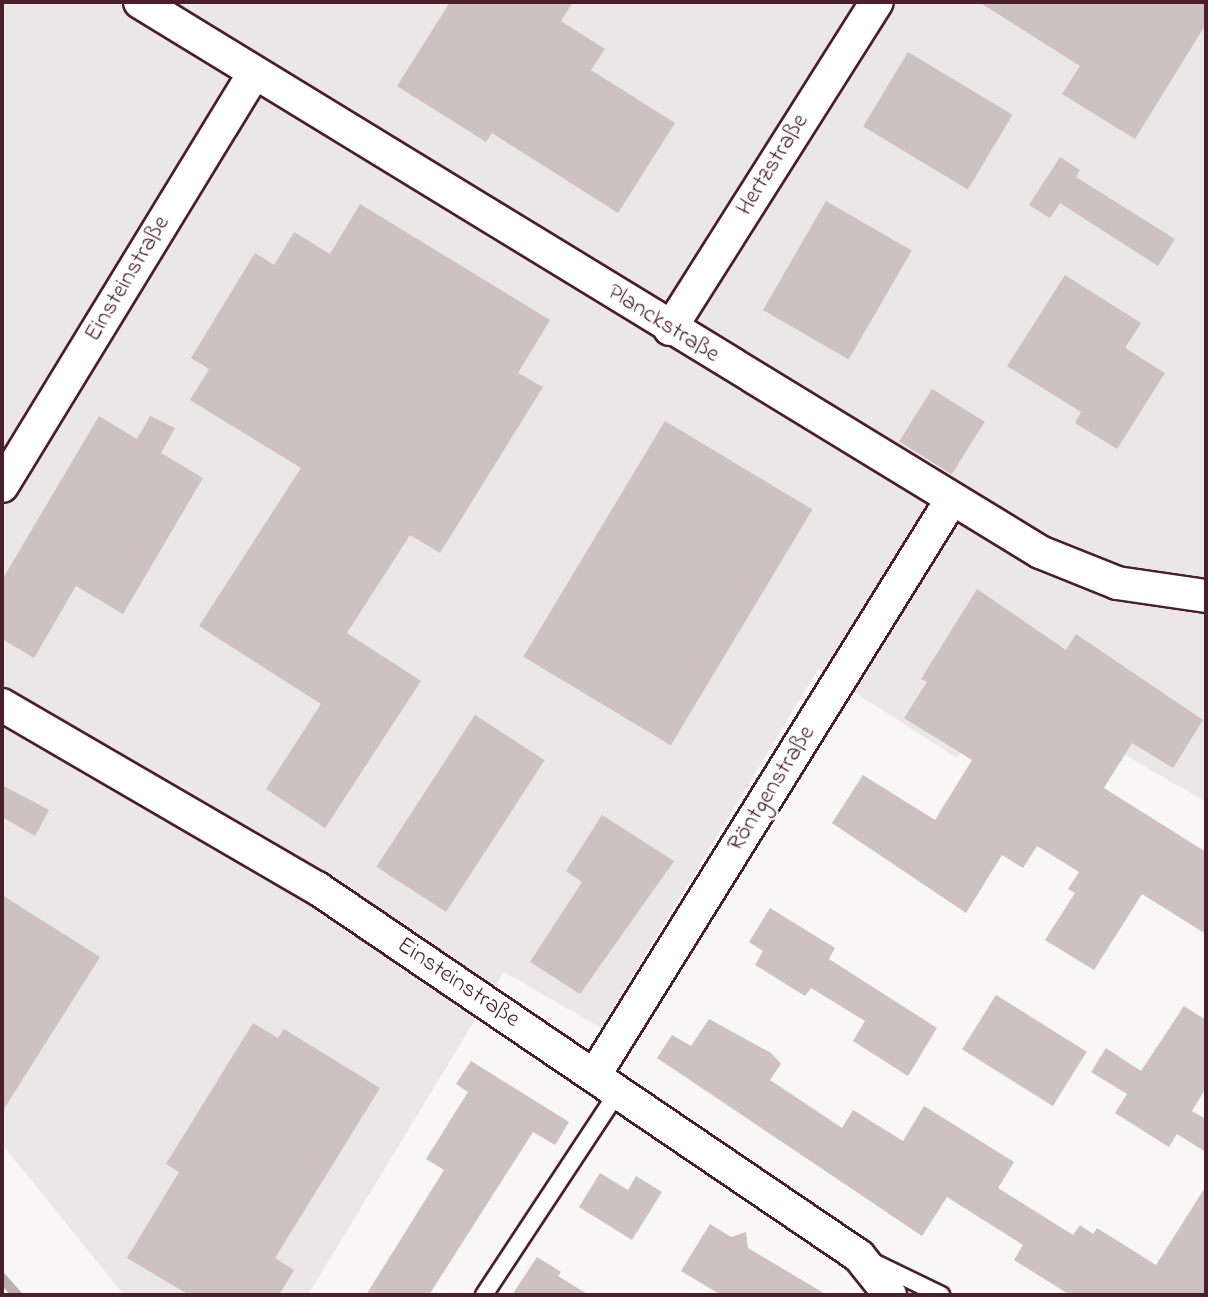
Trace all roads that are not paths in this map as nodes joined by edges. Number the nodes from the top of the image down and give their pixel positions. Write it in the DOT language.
graph roads {
  1 [pos="140,2"];
  2 [pos="877,2"];
  3 [pos="254,73"];
  4 [pos="670,329"];
  5 [pos="2,486"];
  6 [pos="950,502"];
  7 [pos="1206,596"];
  8 [pos="2,705"];
  9 [pos="606,1084"];
  10 [pos="859,1256"];
  11 [pos="484,1295"];
  12 [pos="890,1295"];
  13 [pos="941,1295"];
  1 -- 3 [label="street, Planckstraße"];
  2 -- 4 [label="street, Hertzstraße"];
  3 -- 4 [label="street, Planckstraße"];
  3 -- 5 [label="street, Einsteinstraße"];
  4 -- 6 [label="street, Planckstraße"];
  6 -- 7 [label="street, Planckstraße"];
  6 -- 9 [label="street, Röntgenstraße"];
  8 -- 9 [label="street, Einsteinstraße"];
  9 -- 10 [label="street, Einsteinstraße"];
  9 -- 11 [label="lane"];
  10 -- 12 [label="street, Einsteinstraße"];
  10 -- 13 [label="lane"];
}
